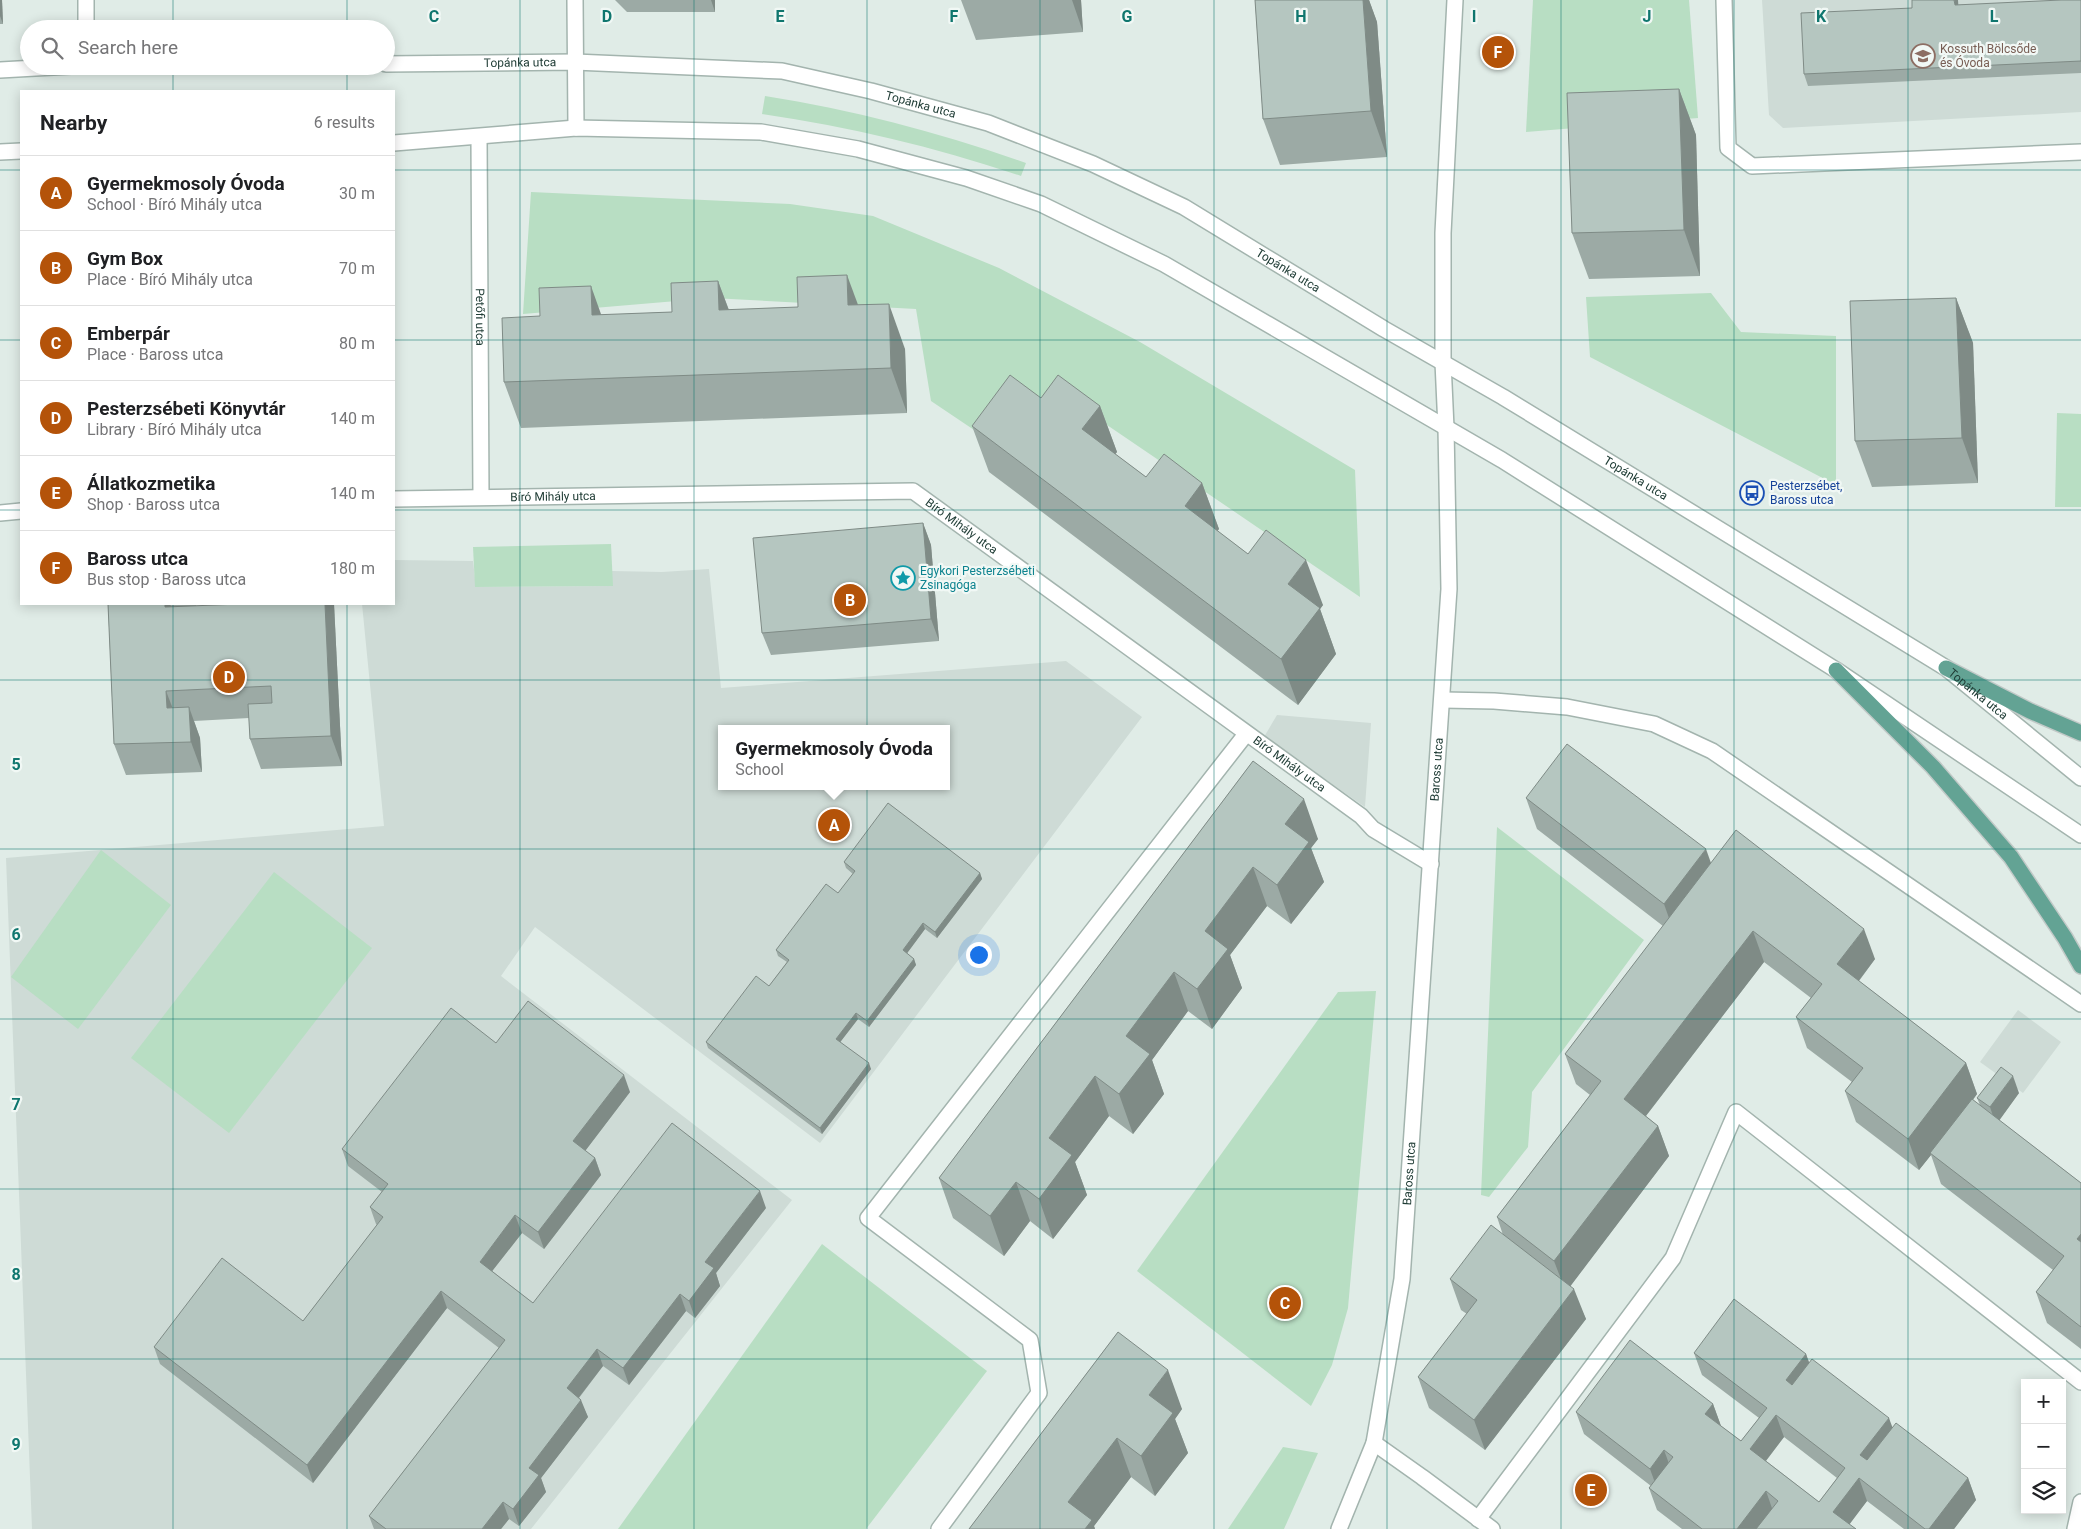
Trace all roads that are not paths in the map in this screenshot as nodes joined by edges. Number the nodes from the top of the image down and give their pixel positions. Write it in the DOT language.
graph roads {
  1 [pos="86,0"];
  2 [pos="576,0"];
  3 [pos="1456,0"];
  4 [pos="1724,0"];
  5 [pos="86,20"];
  6 [pos="575,62"];
  7 [pos="395,64"];
  8 [pos="20,69"];
  9 [pos="0,70"];
  10 [pos="576,128"];
  11 [pos="479,137"];
  12 [pos="395,143"];
  13 [pos="20,151"];
  14 [pos="0,152"];
  15 [pos="2081,152"];
  16 [pos="1443,362"];
  17 [pos="1446,428"];
  18 [pos="481,497"];
  19 [pos="395,499"];
  20 [pos="20,511"];
  21 [pos="0,513"];
  22 [pos="1946,668"];
  23 [pos="1836,670"];
  24 [pos="1443,700"];
  25 [pos="2081,733"];
  26 [pos="1246,734"];
  27 [pos="2081,778"];
  28 [pos="2081,835"];
  29 [pos="1431,864"];
  30 [pos="2081,966"];
  31 [pos="2081,1004"];
  32 [pos="2081,1382"];
  33 [pos="1374,1443"];
  34 [pos="2081,1502"];
  35 [pos="1478,1519"];
  36 [pos="939,1529"];
  37 [pos="1339,1529"];
  38 [pos="1492,1529"];
  39 [pos="2075,1529"];
  1 -- 5 [label="street"];
  2 -- 6 [label="street"];
  3 -- 16 [label="street, Baross utca"];
  4 -- 15 [label="street"];
  6 -- 7 [label="street, Topánka utca"];
  6 -- 10 [label="street"];
  6 -- 16 [label="street, Topánka utca"];
  8 -- 9 [label="street"];
  10 -- 11 [label="street"];
  10 -- 17 [label="street"];
  11 -- 12 [label="street"];
  11 -- 18 [label="street, Petőfi utca"];
  13 -- 14 [label="street"];
  16 -- 17 [label="street, Baross utca"];
  16 -- 22 [label="street, Topánka utca"];
  17 -- 23 [label="street"];
  17 -- 24 [label="street, Baross utca"];
  18 -- 19 [label="street, Bíró Mihály utca"];
  18 -- 26 [label="street, Bíró Mihály utca"];
  20 -- 21 [label="street"];
  22 -- 25 [label="main road"];
  22 -- 27 [label="street, Topánka utca"];
  23 -- 28 [label="street"];
  23 -- 30 [label="main road"];
  24 -- 29 [label="street, Baross utca"];
  24 -- 31 [label="street"];
  26 -- 29 [label="street, Bíró Mihály utca"];
  26 -- 36 [label="street"];
  29 -- 33 [label="street, Baross utca"];
  32 -- 35 [label="street"];
  33 -- 35 [label="street"];
  33 -- 37 [label="street, Baross utca"];
  34 -- 39 [label="street"];
  35 -- 38 [label="street"];
}
